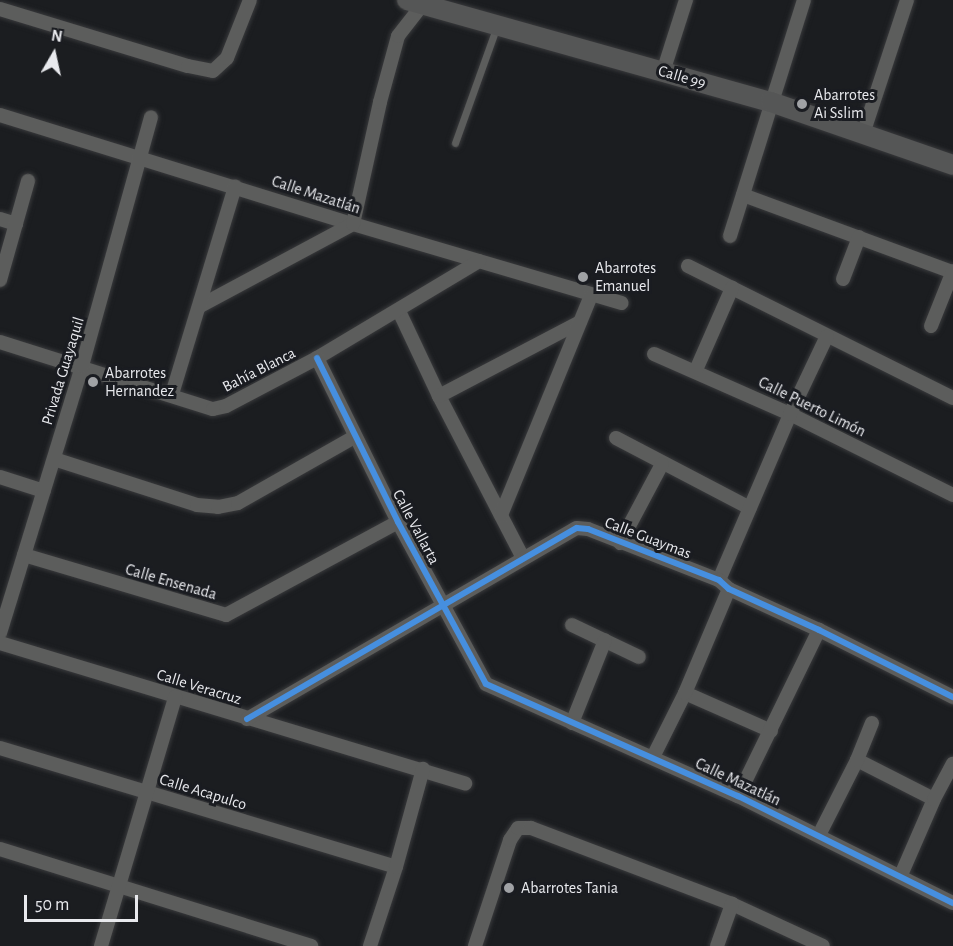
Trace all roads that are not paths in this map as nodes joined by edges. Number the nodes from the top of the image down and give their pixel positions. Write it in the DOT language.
graph roads {
  1 [pos="250,0"];
  2 [pos="686,0"];
  3 [pos="804,0"];
  4 [pos="907,0"];
  5 [pos="414,2"];
  6 [pos="0,9"];
  7 [pos="497,26"];
  8 [pos="663,72"];
  9 [pos="771,102"];
  10 [pos="0,115"];
  11 [pos="151,117"];
  12 [pos="863,134"];
  13 [pos="455,143"];
  14 [pos="141,159"];
  15 [pos="953,165"];
  16 [pos="28,181"];
  17 [pos="235,186"];
  18 [pos="743,195"];
  19 [pos="0,219"];
  20 [pos="16,224"];
  21 [pos="353,224"];
  22 [pos="730,236"];
  23 [pos="859,237"];
  24 [pos="479,261"];
  25 [pos="688,266"];
  26 [pos="953,272"];
  27 [pos="843,279"];
  28 [pos="0,280"];
  29 [pos="732,288"];
  30 [pos="591,296"];
  31 [pos="622,303"];
  32 [pos="200,306"];
  33 [pos="399,311"];
  34 [pos="580,322"];
  35 [pos="931,326"];
  36 [pos="827,336"];
  37 [pos="0,342"];
  38 [pos="654,354"];
  39 [pos="317,358"];
  40 [pos="82,366"];
  41 [pos="696,370"];
  42 [pos="172,394"];
  43 [pos="439,396"];
  44 [pos="953,398"];
  45 [pos="790,414"];
  46 [pos="354,437"];
  47 [pos="616,438"];
  48 [pos="54,459"];
  49 [pos="662,464"];
  50 [pos="0,477"];
  51 [pos="44,491"];
  52 [pos="953,495"];
  53 [pos="750,508"];
  54 [pos="501,515"];
  55 [pos="398,522"];
  56 [pos="620,543"];
  57 [pos="24,555"];
  58 [pos="523,558"];
  59 [pos="724,585"];
  60 [pos="444,608"];
  61 [pos="572,625"];
  62 [pos="819,630"];
  63 [pos="0,633"];
  64 [pos="605,640"];
  65 [pos="0,643"];
  66 [pos="639,657"];
  67 [pos="685,693"];
  68 [pos="507,694"];
  69 [pos="176,697"];
  70 [pos="953,697"];
  71 [pos="247,719"];
  72 [pos="572,723"];
  73 [pos="872,723"];
  74 [pos="771,730"];
  75 [pos="0,748"];
  76 [pos="653,757"];
  77 [pos="857,760"];
  78 [pos="953,764"];
  79 [pos="423,769"];
  80 [pos="465,783"];
  81 [pos="147,793"];
  82 [pos="738,796"];
  83 [pos="934,799"];
  84 [pos="819,835"];
  85 [pos="0,849"];
  86 [pos="396,867"];
  87 [pos="901,875"];
  88 [pos="119,885"];
  89 [pos="953,903"];
  90 [pos="732,904"];
  91 [pos="101,946"];
  92 [pos="311,946"];
  93 [pos="369,946"];
  94 [pos="474,946"];
  95 [pos="717,946"];
  96 [pos="823,946"];
  1 -- 6 [label="street"];
  2 -- 8 [label="street"];
  3 -- 9 [label="street"];
  4 -- 12 [label="street"];
  5 -- 7 [label="street, Calle 99"];
  5 -- 21 [label="street"];
  7 -- 8 [label="street, Calle 99"];
  7 -- 13 [label="lane"];
  8 -- 9 [label="street, Calle 99"];
  9 -- 12 [label="street, Calle 99"];
  9 -- 18 [label="street"];
  10 -- 14 [label="street, Calle Mazatlán"];
  11 -- 14 [label="street, Privada Guayaquil"];
  12 -- 15 [label="street, Calle 99"];
  14 -- 17 [label="street, Calle Mazatlán"];
  14 -- 40 [label="street, Privada Guayaquil"];
  16 -- 20 [label="street"];
  17 -- 21 [label="street, Calle Mazatlán"];
  17 -- 32 [label="street"];
  18 -- 22 [label="street"];
  18 -- 23 [label="street"];
  19 -- 20 [label="street"];
  20 -- 28 [label="street"];
  21 -- 24 [label="street, Calle Mazatlán"];
  21 -- 32 [label="street"];
  23 -- 26 [label="street"];
  23 -- 27 [label="street"];
  24 -- 30 [label="street, Calle Mazatlán"];
  24 -- 33 [label="street, Bahía Blanca"];
  25 -- 29 [label="street"];
  26 -- 35 [label="street"];
  29 -- 36 [label="street"];
  29 -- 41 [label="street"];
  30 -- 31 [label="street, Calle Mazatlán"];
  30 -- 34 [label="street"];
  32 -- 42 [label="street"];
  33 -- 39 [label="street, Bahía Blanca"];
  33 -- 43 [label="street"];
  34 -- 43 [label="street"];
  34 -- 54 [label="street"];
  36 -- 44 [label="street"];
  36 -- 45 [label="street"];
  37 -- 40 [label="street, Bahía Blanca"];
  38 -- 41 [label="street, Calle Puerto Limón"];
  39 -- 42 [label="street, Bahía Blanca"];
  39 -- 46 [label="street, Calle Vallarta"];
  40 -- 42 [label="street, Bahía Blanca"];
  40 -- 48 [label="street, Privada Guayaquil"];
  41 -- 45 [label="street, Calle Puerto Limón"];
  43 -- 54 [label="street"];
  45 -- 52 [label="street, Calle Puerto Limón"];
  45 -- 53 [label="street"];
  46 -- 48 [label="street"];
  46 -- 55 [label="street, Calle Vallarta"];
  47 -- 49 [label="street"];
  48 -- 51 [label="street, Privada Guayaquil"];
  49 -- 53 [label="street"];
  49 -- 56 [label="street"];
  50 -- 51 [label="street"];
  51 -- 57 [label="street, Privada Guayaquil"];
  53 -- 59 [label="street"];
  54 -- 58 [label="street"];
  55 -- 57 [label="street, Calle Ensenada"];
  55 -- 60 [label="street, Calle Vallarta"];
  56 -- 58 [label="street, Calle Guaymas"];
  56 -- 59 [label="street, Calle Guaymas"];
  57 -- 63 [label="street, Privada Guayaquil"];
  58 -- 60 [label="street, Calle Guaymas"];
  59 -- 62 [label="street, Calle Guaymas"];
  59 -- 67 [label="street"];
  60 -- 68 [label="street, Calle Vallarta"];
  60 -- 71 [label="street, Calle Guaymas"];
  61 -- 64 [label="street"];
  62 -- 70 [label="street, Calle Guaymas"];
  62 -- 74 [label="street"];
  64 -- 66 [label="street"];
  64 -- 72 [label="street"];
  65 -- 69 [label="street, Calle Veracruz"];
  67 -- 74 [label="street"];
  67 -- 76 [label="street"];
  68 -- 72 [label="street, Calle Mazatlán"];
  69 -- 71 [label="street, Calle Veracruz"];
  69 -- 81 [label="street"];
  71 -- 79 [label="street, Calle Veracruz"];
  72 -- 76 [label="street, Calle Mazatlán"];
  73 -- 77 [label="street"];
  74 -- 82 [label="street"];
  75 -- 81 [label="street, Calle Acapulco"];
  76 -- 82 [label="street, Calle Mazatlán"];
  77 -- 83 [label="street"];
  77 -- 84 [label="street"];
  78 -- 83 [label="street"];
  79 -- 80 [label="street, Calle Veracruz"];
  79 -- 86 [label="street"];
  81 -- 86 [label="street, Calle Acapulco"];
  81 -- 88 [label="street"];
  82 -- 84 [label="street, Calle Mazatlán"];
  83 -- 87 [label="street"];
  84 -- 87 [label="street, Calle Mazatlán"];
  85 -- 88 [label="street"];
  86 -- 93 [label="street"];
  87 -- 89 [label="street, Calle Mazatlán"];
  88 -- 91 [label="street"];
  88 -- 92 [label="street"];
  90 -- 94 [label="street"];
  90 -- 95 [label="street"];
  90 -- 96 [label="street"];
}
